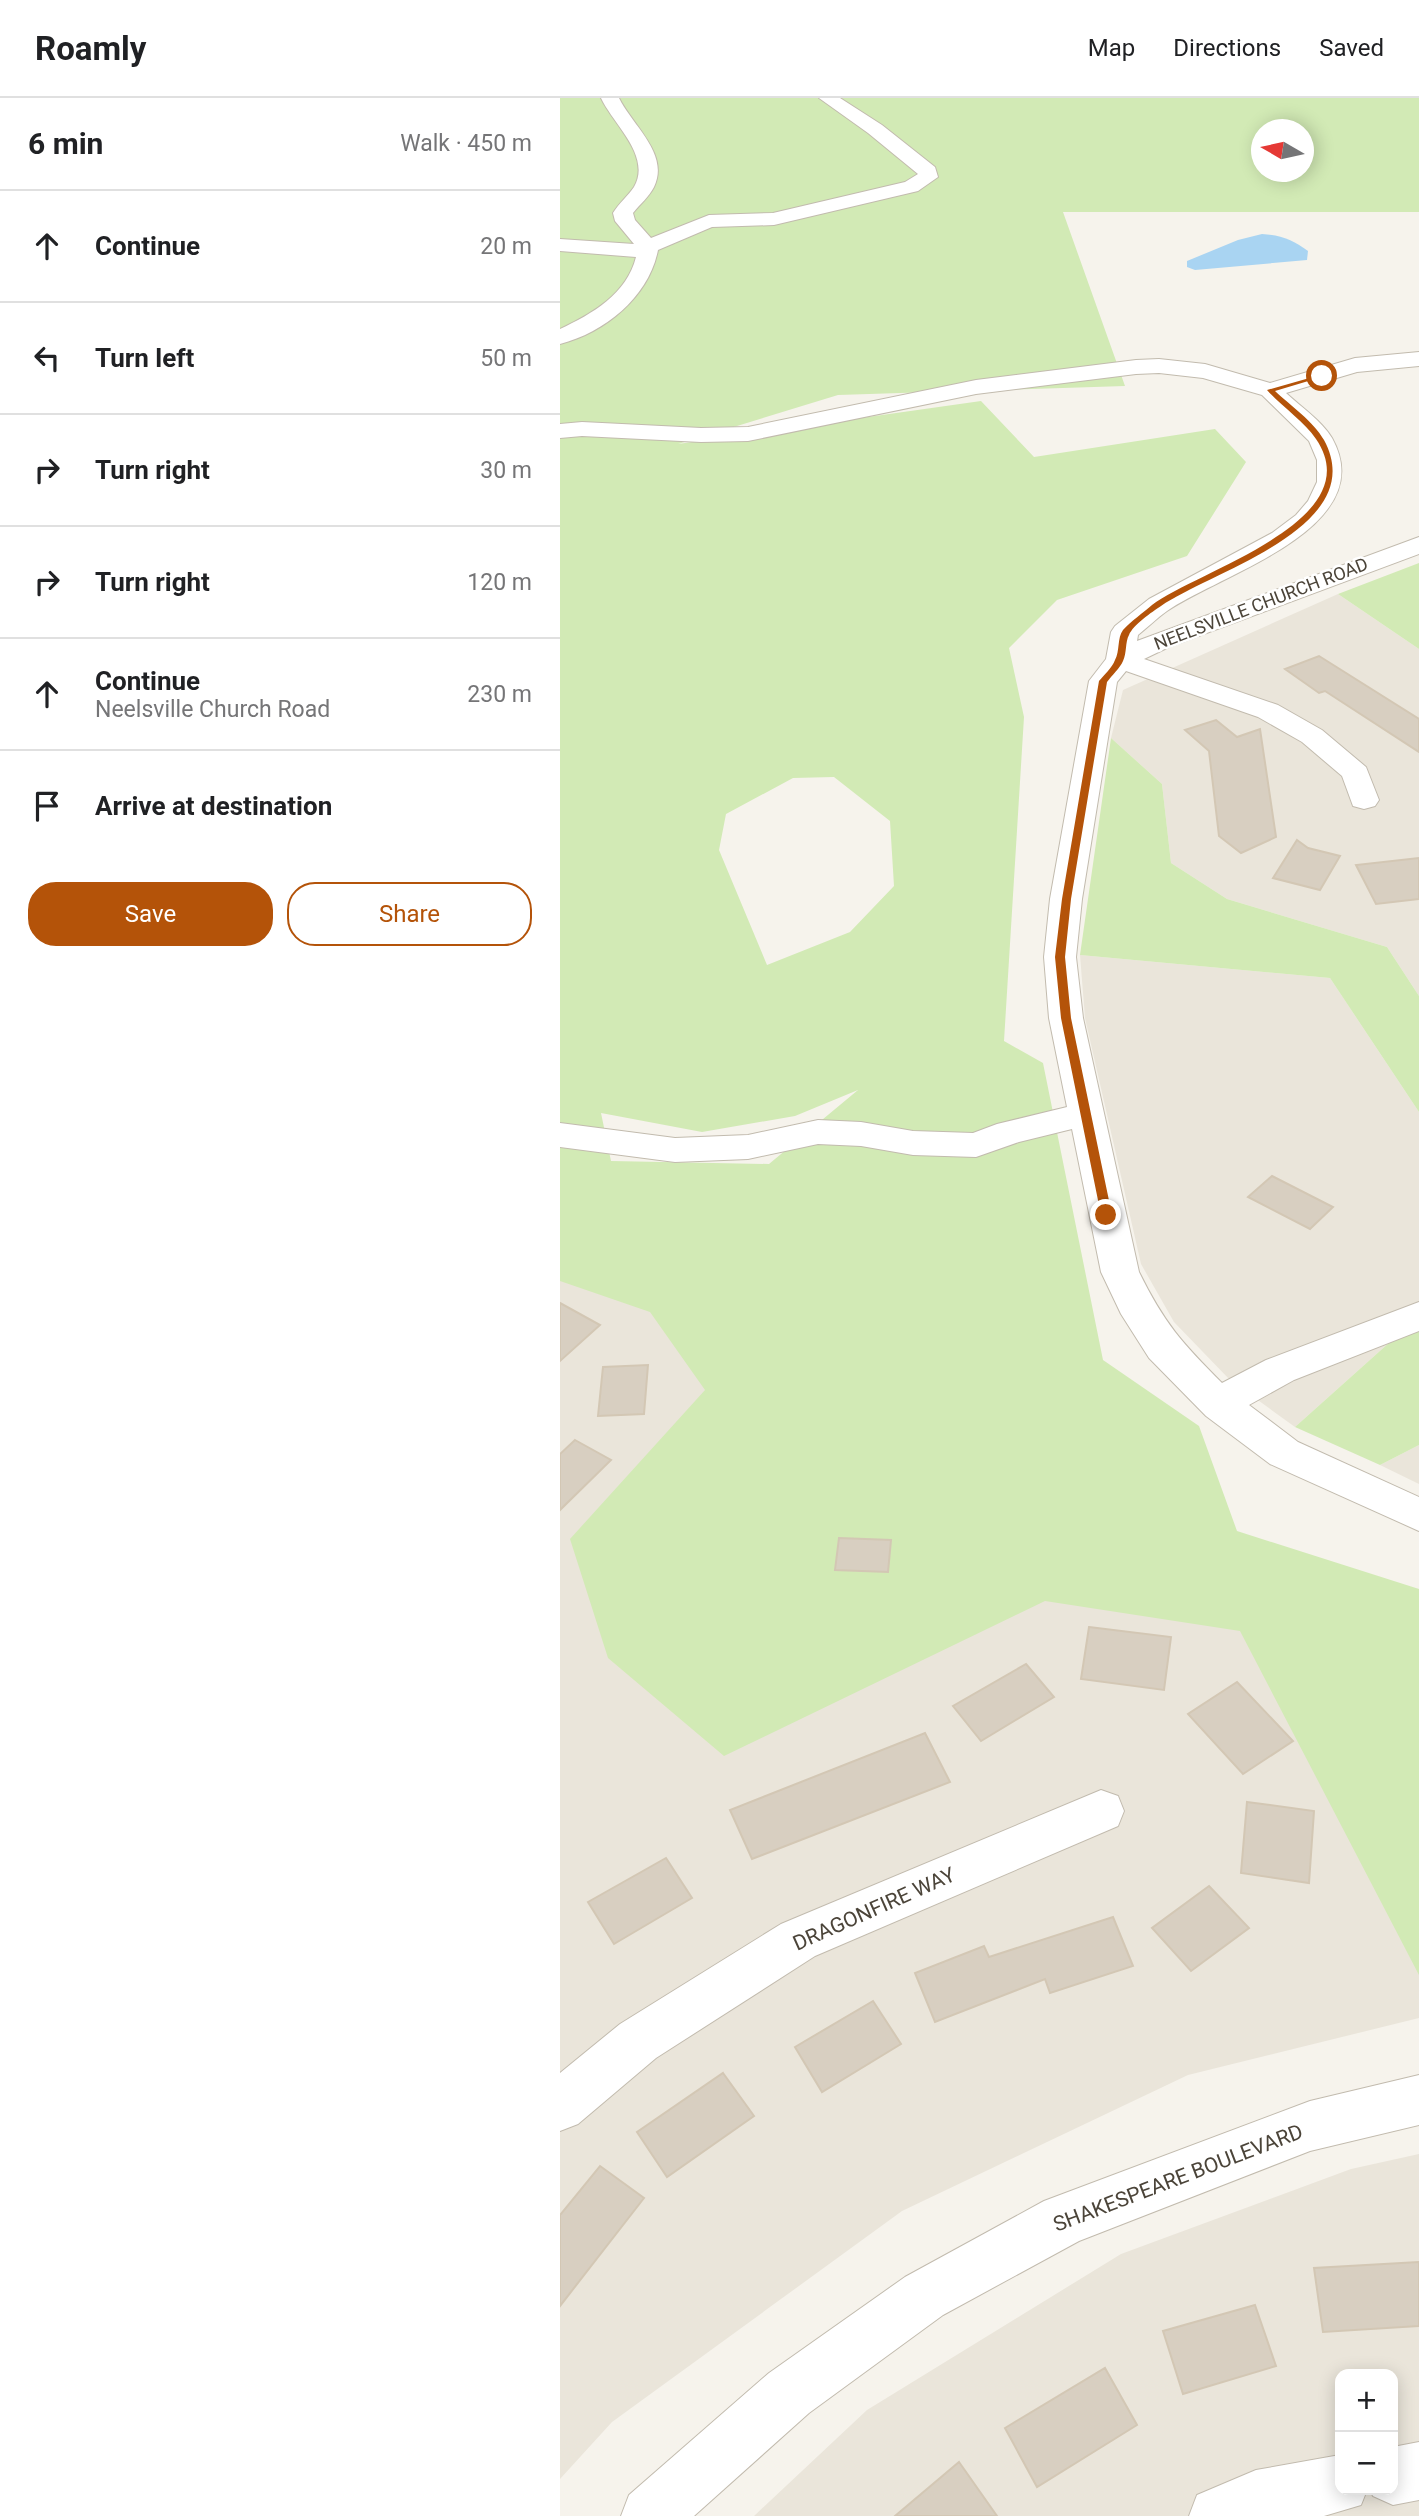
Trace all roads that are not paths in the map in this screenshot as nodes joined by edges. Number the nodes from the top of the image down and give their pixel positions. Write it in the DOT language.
graph roads {
  1 [pos="610,98"];
  2 [pos="828,98"];
  3 [pos="560,244"];
  4 [pos="648,248"];
  5 [pos="560,337"];
  6 [pos="1419,359"];
  7 [pos="1270,390"];
  8 [pos="560,431"];
  9 [pos="1419,545"];
  10 [pos="1120,660"];
  11 [pos="1364,800"];
  12 [pos="1086,1114"];
  13 [pos="560,1135"];
  14 [pos="1419,1316"];
  15 [pos="1220,1405"];
  16 [pos="1416,1509"];
  17 [pos="1101,1811"];
  18 [pos="1419,2100"];
  19 [pos="560,2106"];
  20 [pos="1419,2471"];
  21 [pos="1398,2475"];
  22 [pos="1335,2485"];
  23 [pos="650,2516"];
  24 [pos="1218,2516"];
  1 -- 4 [label="street"];
  2 -- 4 [label="street"];
  3 -- 4 [label="street"];
  4 -- 5 [label="street"];
  6 -- 7 [label="street"];
  7 -- 8 [label="street"];
  7 -- 10 [label="street"];
  9 -- 10 [label="street, NEELSVILLE CHURCH ROAD"];
  10 -- 11 [label="street"];
  10 -- 12 [label="street"];
  12 -- 13 [label="street"];
  12 -- 15 [label="street"];
  14 -- 15 [label="street"];
  15 -- 16 [label="street"];
  17 -- 19 [label="street, DRAGONFIRE WAY"];
  18 -- 23 [label="street, SHAKESPEARE BOULEVARD"];
  20 -- 21 [label="street"];
  22 -- 24 [label="street"];
}
